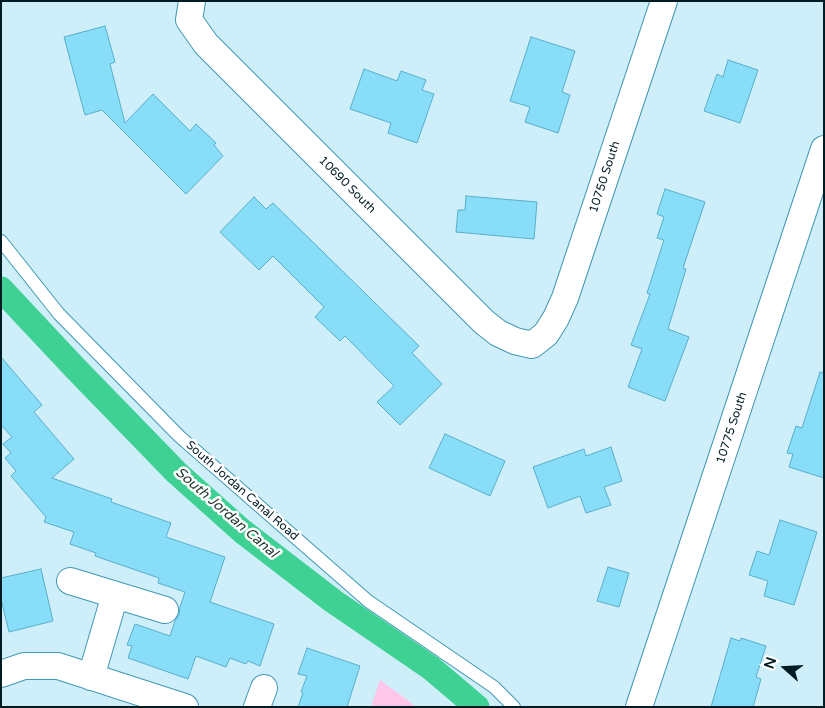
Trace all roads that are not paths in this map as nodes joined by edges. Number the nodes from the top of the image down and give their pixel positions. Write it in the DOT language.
graph roads {
  1 [pos="192,1"];
  2 [pos="664,1"];
  3 [pos="824,149"];
  4 [pos="1,241"];
  5 [pos="532,345"];
  6 [pos="70,581"];
  7 [pos="115,595"];
  8 [pos="165,610"];
  9 [pos="1,674"];
  10 [pos="91,677"];
  11 [pos="185,707"];
  12 [pos="514,707"];
  13 [pos="639,707"];
  1 -- 5 [label="street, 10690 South"];
  2 -- 5 [label="street, 10750 South"];
  3 -- 13 [label="street, 10775 South"];
  4 -- 12 [label="lane, South Jordan Canal Road"];
  6 -- 7 [label="street"];
  7 -- 8 [label="street"];
  7 -- 10 [label="street"];
  9 -- 10 [label="street"];
  10 -- 11 [label="street"];
}
